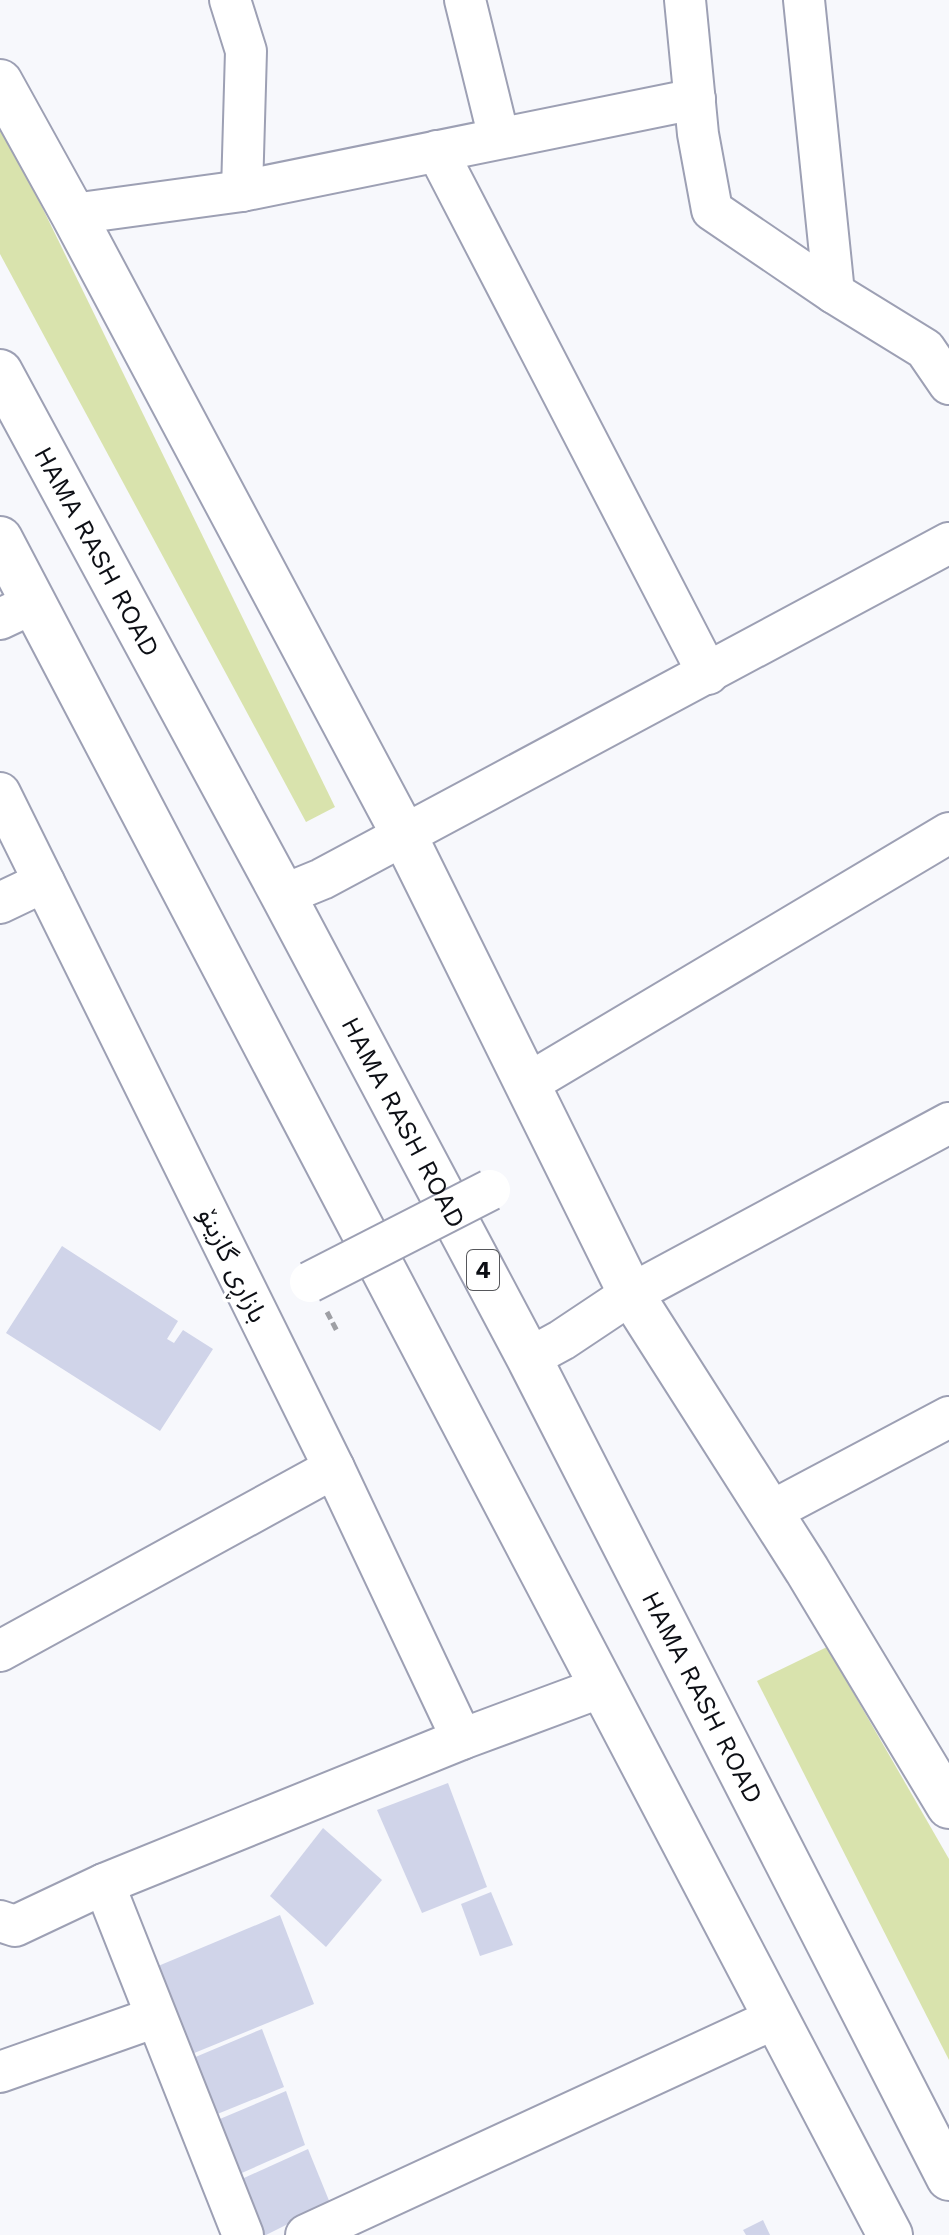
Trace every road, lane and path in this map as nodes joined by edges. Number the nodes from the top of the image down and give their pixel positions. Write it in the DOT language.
graph roads {
  1 [pos="230,0"];
  2 [pos="465,0"];
  3 [pos="685,0"];
  4 [pos="804,0"];
  5 [pos="0,82"];
  6 [pos="695,99"];
  7 [pos="499,138"];
  8 [pos="437,151"];
  9 [pos="242,191"];
  10 [pos="73,214"];
  11 [pos="834,293"];
  12 [pos="0,372"];
  13 [pos="949,384"];
  14 [pos="0,539"];
  15 [pos="949,543"];
  16 [pos="17,611"];
  17 [pos="708,674"];
  18 [pos="2,804"];
  19 [pos="403,833"];
  20 [pos="949,833"];
  21 [pos="44,882"];
  22 [pos="283,895"];
  23 [pos="0,903"];
  24 [pos="527,1084"];
  25 [pos="949,1123"];
  26 [pos="490,1190"];
  27 [pos="310,1282"];
  28 [pos="631,1294"];
  29 [pos="529,1358"];
  30 [pos="949,1417"];
  31 [pos="334,1468"];
  32 [pos="770,1512"];
  33 [pos="0,1651"];
  34 [pos="602,1687"];
  35 [pos="462,1739"];
  36 [pos="949,1806"];
  37 [pos="104,1884"];
  38 [pos="0,1921"];
  39 [pos="156,2017"];
  40 [pos="776,2018"];
  41 [pos="0,2072"];
  42 [pos="949,2178"];
  43 [pos="243,2235"];
  44 [pos="306,2235"];
  45 [pos="890,2235"];
  1 -- 9 [label="street"];
  2 -- 7 [label="street"];
  3 -- 6 [label="street"];
  4 -- 11 [label="street"];
  5 -- 10 [label="main road"];
  6 -- 7 [label="street"];
  6 -- 11 [label="street"];
  7 -- 8 [label="street"];
  8 -- 9 [label="street"];
  8 -- 17 [label="street"];
  9 -- 10 [label="street"];
  10 -- 19 [label="main road"];
  11 -- 13 [label="street"];
  12 -- 22 [label="main road, HAMA RASH ROAD / 4"];
  14 -- 16 [label="main road"];
  15 -- 17 [label="street"];
  16 -- 34 [label="main road"];
  17 -- 19 [label="street"];
  18 -- 21 [label="street, بازاڕی گازینۆ"];
  19 -- 22 [label="street"];
  19 -- 24 [label="main road"];
  20 -- 24 [label="street"];
  21 -- 23 [label="street"];
  21 -- 31 [label="street, بازاڕی گازینۆ"];
  22 -- 29 [label="main road, HAMA RASH ROAD / 4"];
  24 -- 28 [label="main road"];
  25 -- 28 [label="street"];
  26 -- 27 [label="street, bridge"];
  28 -- 29 [label="street"];
  28 -- 32 [label="main road"];
  29 -- 42 [label="main road, HAMA RASH ROAD / 4"];
  30 -- 32 [label="street"];
  31 -- 33 [label="street"];
  31 -- 35 [label="street, بازاڕی گازینۆ"];
  32 -- 36 [label="main road"];
  34 -- 35 [label="street"];
  34 -- 40 [label="main road"];
  35 -- 37 [label="street"];
  37 -- 38 [label="street"];
  37 -- 39 [label="street"];
  39 -- 41 [label="street"];
  39 -- 43 [label="street"];
  40 -- 44 [label="street"];
  40 -- 45 [label="main road"];
}
